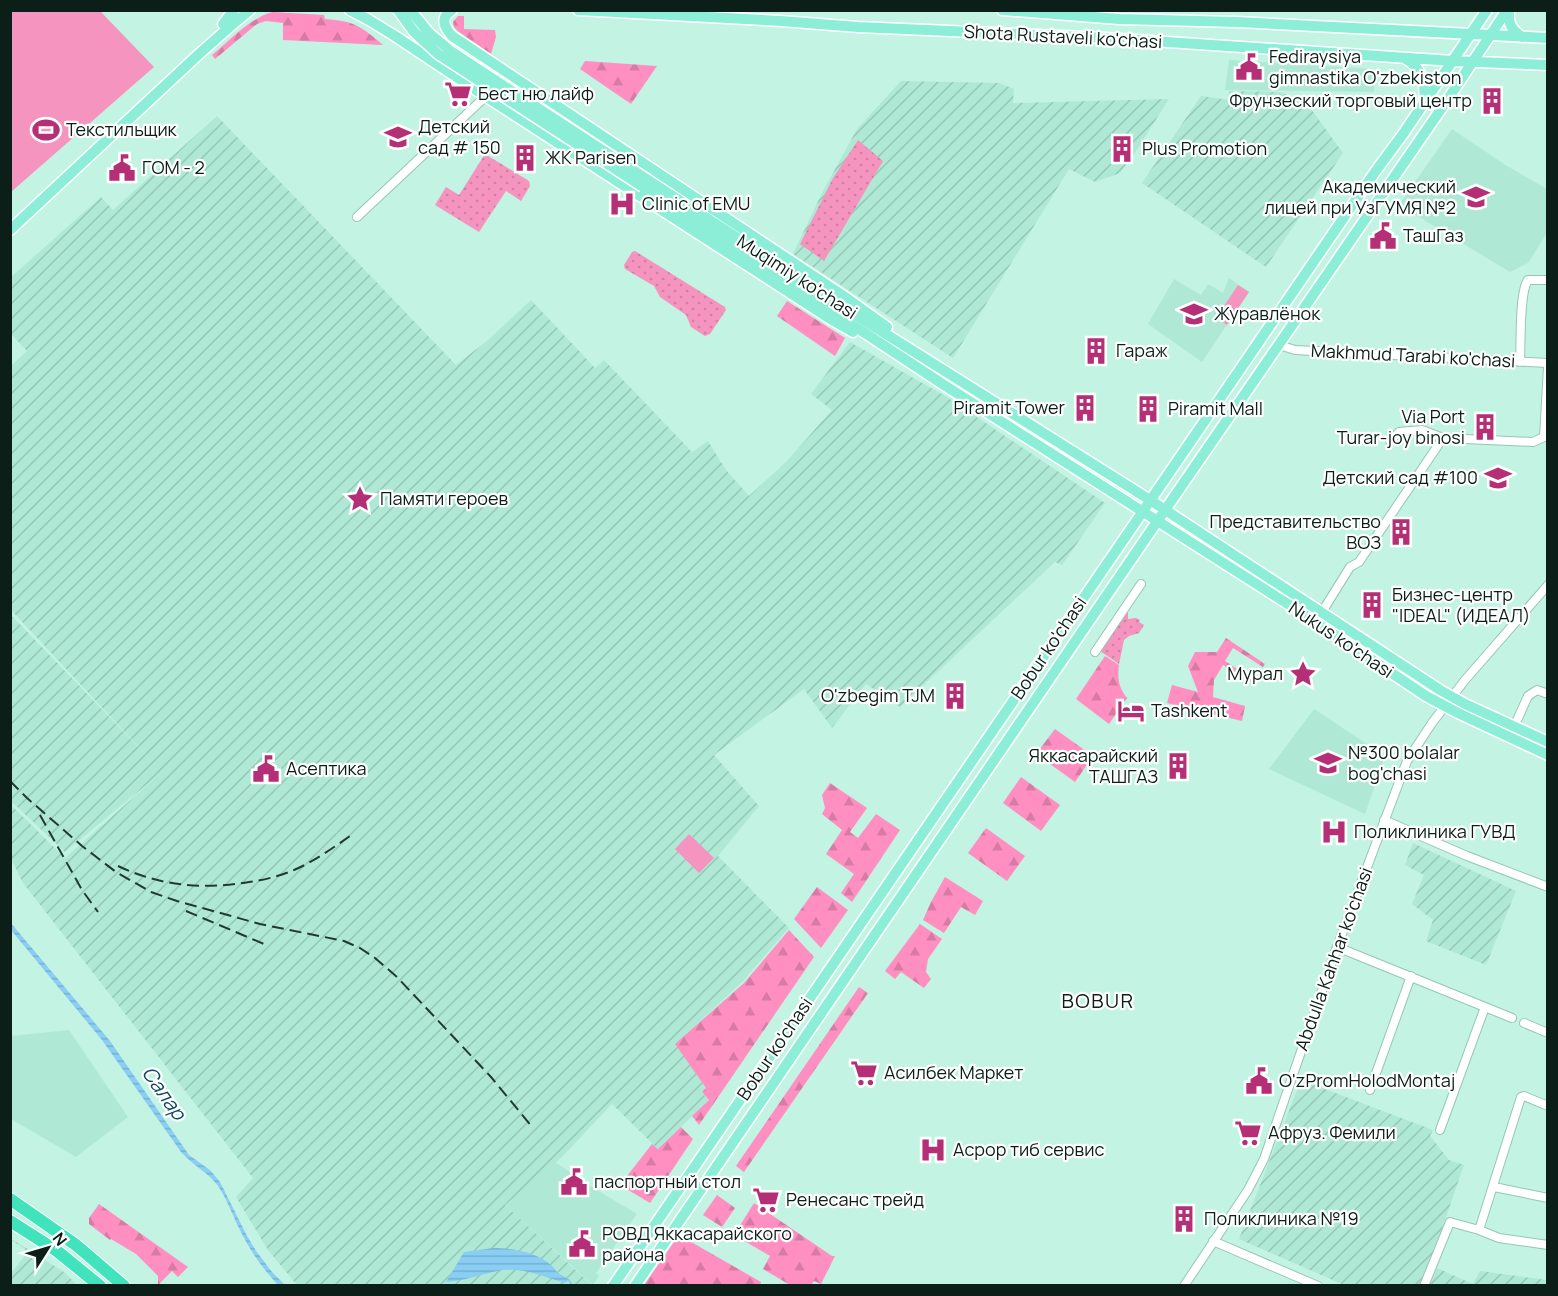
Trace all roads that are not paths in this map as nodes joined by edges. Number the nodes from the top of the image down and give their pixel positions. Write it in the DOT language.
graph roads {
  1 [pos="234,10"];
  2 [pos="250,10"];
  3 [pos="350,10"];
  4 [pos="398,10"];
  5 [pos="410,10"];
  6 [pos="452,10"];
  7 [pos="578,10"];
  8 [pos="1002,10"];
  9 [pos="1487,10"];
  10 [pos="1508,10"];
  11 [pos="1108,14"];
  12 [pos="1470,35"];
  13 [pos="1489,36"];
  14 [pos="1522,37"];
  15 [pos="1548,38"];
  16 [pos="481,55"];
  17 [pos="1402,57"];
  18 [pos="1453,61"];
  19 [pos="1473,62"];
  20 [pos="1548,65"];
  21 [pos="463,82"];
  22 [pos="485,97"];
  23 [pos="1424,103"];
  24 [pos="645,183"];
  25 [pos="357,218"];
  26 [pos="10,223"];
  27 [pos="10,230"];
  28 [pos="1548,280"];
  29 [pos="1279,345"];
  30 [pos="1520,362"];
  31 [pos="1244,364"];
  32 [pos="1548,365"];
  33 [pos="949,373"];
  34 [pos="1259,374"];
  35 [pos="944,385"];
  36 [pos="1443,438"];
  37 [pos="1053,439"];
  38 [pos="1390,441"];
  39 [pos="1046,449"];
  40 [pos="1150,500"];
  41 [pos="1165,510"];
  42 [pos="1143,511"];
  43 [pos="1158,520"];
  44 [pos="1141,584"];
  45 [pos="1548,585"];
  46 [pos="1322,612"];
  47 [pos="1095,652"];
  48 [pos="1548,694"];
  49 [pos="1452,697"];
  50 [pos="1444,706"];
  51 [pos="1514,727"];
  52 [pos="1548,742"];
  53 [pos="1548,755"];
  54 [pos="971,763"];
  55 [pos="985,773"];
  56 [pos="1384,820"];
  57 [pos="1548,887"];
  58 [pos="1337,947"];
  59 [pos="1411,976"];
  60 [pos="1485,1007"];
  61 [pos="1512,1018"];
  62 [pos="1524,1023"];
  63 [pos="1548,1033"];
  64 [pos="1370,1090"];
  65 [pos="1548,1106"];
  66 [pos="1440,1130"];
  67 [pos="1494,1186"];
  68 [pos="1548,1198"];
  69 [pos="10,1199"];
  70 [pos="10,1221"];
  71 [pos="1479,1230"];
  72 [pos="1213,1241"];
  73 [pos="1548,1245"];
  74 [pos="617,1283"];
  75 [pos="100,1286"];
  76 [pos="124,1286"];
  77 [pos="635,1286"];
  78 [pos="1184,1286"];
  79 [pos="1318,1286"];
  80 [pos="1424,1286"];
  1 -- 26 [label="main road"];
  2 -- 27 [label="main road"];
  3 -- 21 [label="main road"];
  4 -- 24 [label="main road, Muqimiy ko'chasi, bridge"];
  5 -- 24 [label="main road, Muqimiy ko'chasi, bridge"];
  6 -- 16 [label="main road"];
  7 -- 17 [label="main road, Shota Rustaveli ko'chasi"];
  8 -- 11 [label="main road, Shota Rustaveli ko'chasi"];
  9 -- 12 [label="main road, Bobur ko'chasi"];
  10 -- 13 [label="main road, Bobur ko'chasi"];
  10 -- 14 [label="main road, Bobur ko'chasi"];
  11 -- 12 [label="main road, Shota Rustaveli ko'chasi"];
  12 -- 13 [label="main road, Shota Rustaveli ko'chasi"];
  12 -- 18 [label="main road, Bobur ko'chasi"];
  13 -- 14 [label="main road, Shota Rustaveli ko'chasi"];
  13 -- 19 [label="main road, Bobur ko'chasi"];
  14 -- 15 [label="main road, Shota Rustaveli ko'chasi"];
  16 -- 21 [label="main road"];
  16 -- 33 [label="main road"];
  17 -- 18 [label="main road, Shota Rustaveli ko'chasi"];
  17 -- 23 [label="main road"];
  18 -- 19 [label="main road, Shota Rustaveli ko'chasi"];
  18 -- 23 [label="main road, Bobur ko'chasi"];
  19 -- 20 [label="main road, Shota Rustaveli ko'chasi"];
  19 -- 29 [label="main road, Bobur ko'chasi"];
  21 -- 22 [label="main road"];
  22 -- 25 [label="street"];
  22 -- 35 [label="main road"];
  23 -- 31 [label="main road, Bobur ko'chasi"];
  24 -- 33 [label="main road, Muqimiy ko'chasi"];
  24 -- 35 [label="main road, Muqimiy ko'chasi"];
  28 -- 30 [label="street"];
  29 -- 30 [label="street, Makhmud Tarabi ko'chasi"];
  29 -- 34 [label="main road, Bobur ko'chasi"];
  30 -- 32 [label="street, Makhmud Tarabi ko'chasi"];
  31 -- 34 [label="main road"];
  31 -- 40 [label="main road, Bobur ko'chasi"];
  32 -- 36 [label="street"];
  33 -- 37 [label="main road, Muqimiy ko'chasi"];
  34 -- 41 [label="main road, Bobur ko'chasi"];
  35 -- 39 [label="main road, Muqimiy ko'chasi"];
  36 -- 38 [label="street"];
  36 -- 46 [label="street"];
  37 -- 39 [label="main road"];
  37 -- 40 [label="main road, Muqimiy ko'chasi"];
  39 -- 42 [label="main road, Muqimiy ko'chasi"];
  40 -- 41 [label="main road, Muqimiy ko'chasi"];
  40 -- 42 [label="main road, Bobur ko'chasi"];
  41 -- 43 [label="main road, Bobur ko'chasi"];
  41 -- 46 [label="main road, Nukus ko'chasi"];
  42 -- 43 [label="main road, Nukus ko'chasi"];
  42 -- 54 [label="main road, Bobur ko'chasi"];
  43 -- 50 [label="main road, Nukus ko'chasi"];
  43 -- 55 [label="main road, Bobur ko'chasi"];
  44 -- 47 [label="street"];
  45 -- 49 [label="street, Abdulla Kahhar ko'chasi"];
  46 -- 49 [label="main road, Nukus ko'chasi"];
  48 -- 51 [label="street"];
  49 -- 50 [label="street, Abdulla Kahhar ko'chasi"];
  49 -- 51 [label="main road, Nukus ko'chasi"];
  50 -- 53 [label="main road, Nukus ko'chasi"];
  50 -- 56 [label="street, Abdulla Kahhar ko'chasi"];
  51 -- 52 [label="main road, Nukus ko'chasi"];
  54 -- 55 [label="main road"];
  54 -- 74 [label="main road, Bobur ko'chasi"];
  55 -- 77 [label="main road, Bobur ko'chasi"];
  56 -- 57 [label="street"];
  56 -- 58 [label="street, Abdulla Kahhar ko'chasi"];
  58 -- 59 [label="street"];
  58 -- 72 [label="street, Abdulla Kahhar ko'chasi"];
  59 -- 60 [label="street"];
  59 -- 64 [label="street"];
  60 -- 61 [label="street"];
  60 -- 66 [label="street"];
  62 -- 63 [label="street"];
  65 -- 67 [label="street"];
  67 -- 68 [label="street"];
  67 -- 71 [label="street"];
  69 -- 76 [label="highway"];
  70 -- 75 [label="highway"];
  71 -- 73 [label="street"];
  71 -- 80 [label="street"];
  72 -- 78 [label="street, Abdulla Kahhar ko'chasi"];
  72 -- 79 [label="street"];
}
